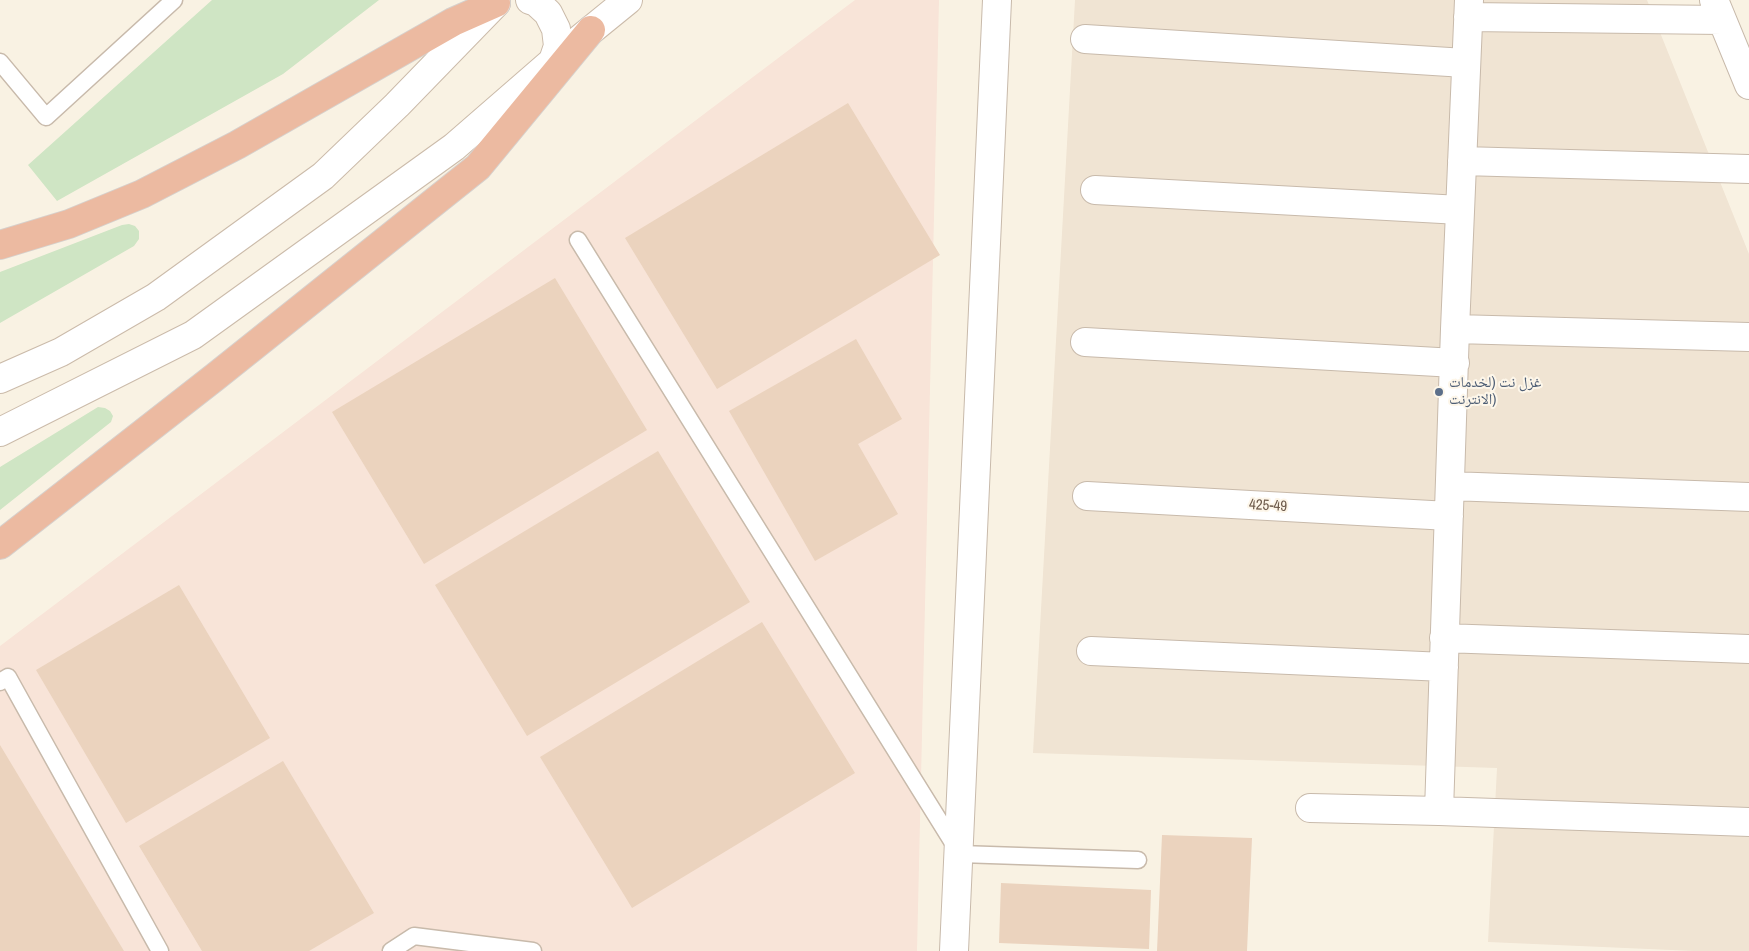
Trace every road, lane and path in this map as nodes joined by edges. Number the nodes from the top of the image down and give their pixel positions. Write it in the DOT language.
graph roads {
  1 [pos="174,0"];
  2 [pos="530,0"];
  3 [pos="628,0"];
  4 [pos="997,0"];
  5 [pos="498,1"];
  6 [pos="1468,9"];
  7 [pos="1718,10"];
  8 [pos="591,30"];
  9 [pos="1085,39"];
  10 [pos="553,61"];
  11 [pos="0,62"];
  12 [pos="1466,64"];
  13 [pos="1749,85"];
  14 [pos="1462,161"];
  15 [pos="1749,169"];
  16 [pos="1095,190"];
  17 [pos="1460,210"];
  18 [pos="578,240"];
  19 [pos="0,245"];
  20 [pos="1455,329"];
  21 [pos="1749,337"];
  22 [pos="1085,342"];
  23 [pos="1455,363"];
  24 [pos="0,379"];
  25 [pos="0,432"];
  26 [pos="1450,486"];
  27 [pos="1087,496"];
  28 [pos="1749,497"];
  29 [pos="1449,516"];
  30 [pos="0,545"];
  31 [pos="1444,638"];
  32 [pos="1749,650"];
  33 [pos="1091,651"];
  34 [pos="1444,667"];
  35 [pos="0,682"];
  36 [pos="1310,808"];
  37 [pos="1439,811"];
  38 [pos="1749,822"];
  39 [pos="960,854"];
  40 [pos="1138,860"];
  41 [pos="160,951"];
  42 [pos="391,951"];
  43 [pos="533,951"];
  44 [pos="954,951"];
  1 -- 11 [label="lane"];
  2 -- 10 [label="street"];
  3 -- 8 [label="street"];
  4 -- 39 [label="street"];
  5 -- 19 [label="highway"];
  5 -- 24 [label="street"];
  6 -- 7 [label="street"];
  6 -- 12 [label="street"];
  7 -- 13 [label="street"];
  8 -- 10 [label="street"];
  8 -- 30 [label="highway"];
  9 -- 12 [label="street"];
  10 -- 25 [label="street"];
  12 -- 14 [label="street"];
  14 -- 15 [label="street"];
  14 -- 17 [label="street"];
  16 -- 17 [label="street"];
  17 -- 20 [label="street"];
  18 -- 39 [label="lane"];
  20 -- 21 [label="street"];
  20 -- 23 [label="street"];
  22 -- 23 [label="street"];
  23 -- 26 [label="street"];
  26 -- 28 [label="street"];
  26 -- 29 [label="street"];
  27 -- 29 [label="street, 425-49"];
  29 -- 31 [label="street"];
  31 -- 32 [label="street"];
  31 -- 34 [label="street"];
  33 -- 34 [label="street"];
  34 -- 37 [label="street"];
  35 -- 41 [label="lane"];
  36 -- 37 [label="street"];
  37 -- 38 [label="street"];
  39 -- 40 [label="lane"];
  39 -- 44 [label="street"];
  42 -- 43 [label="lane"];
}
